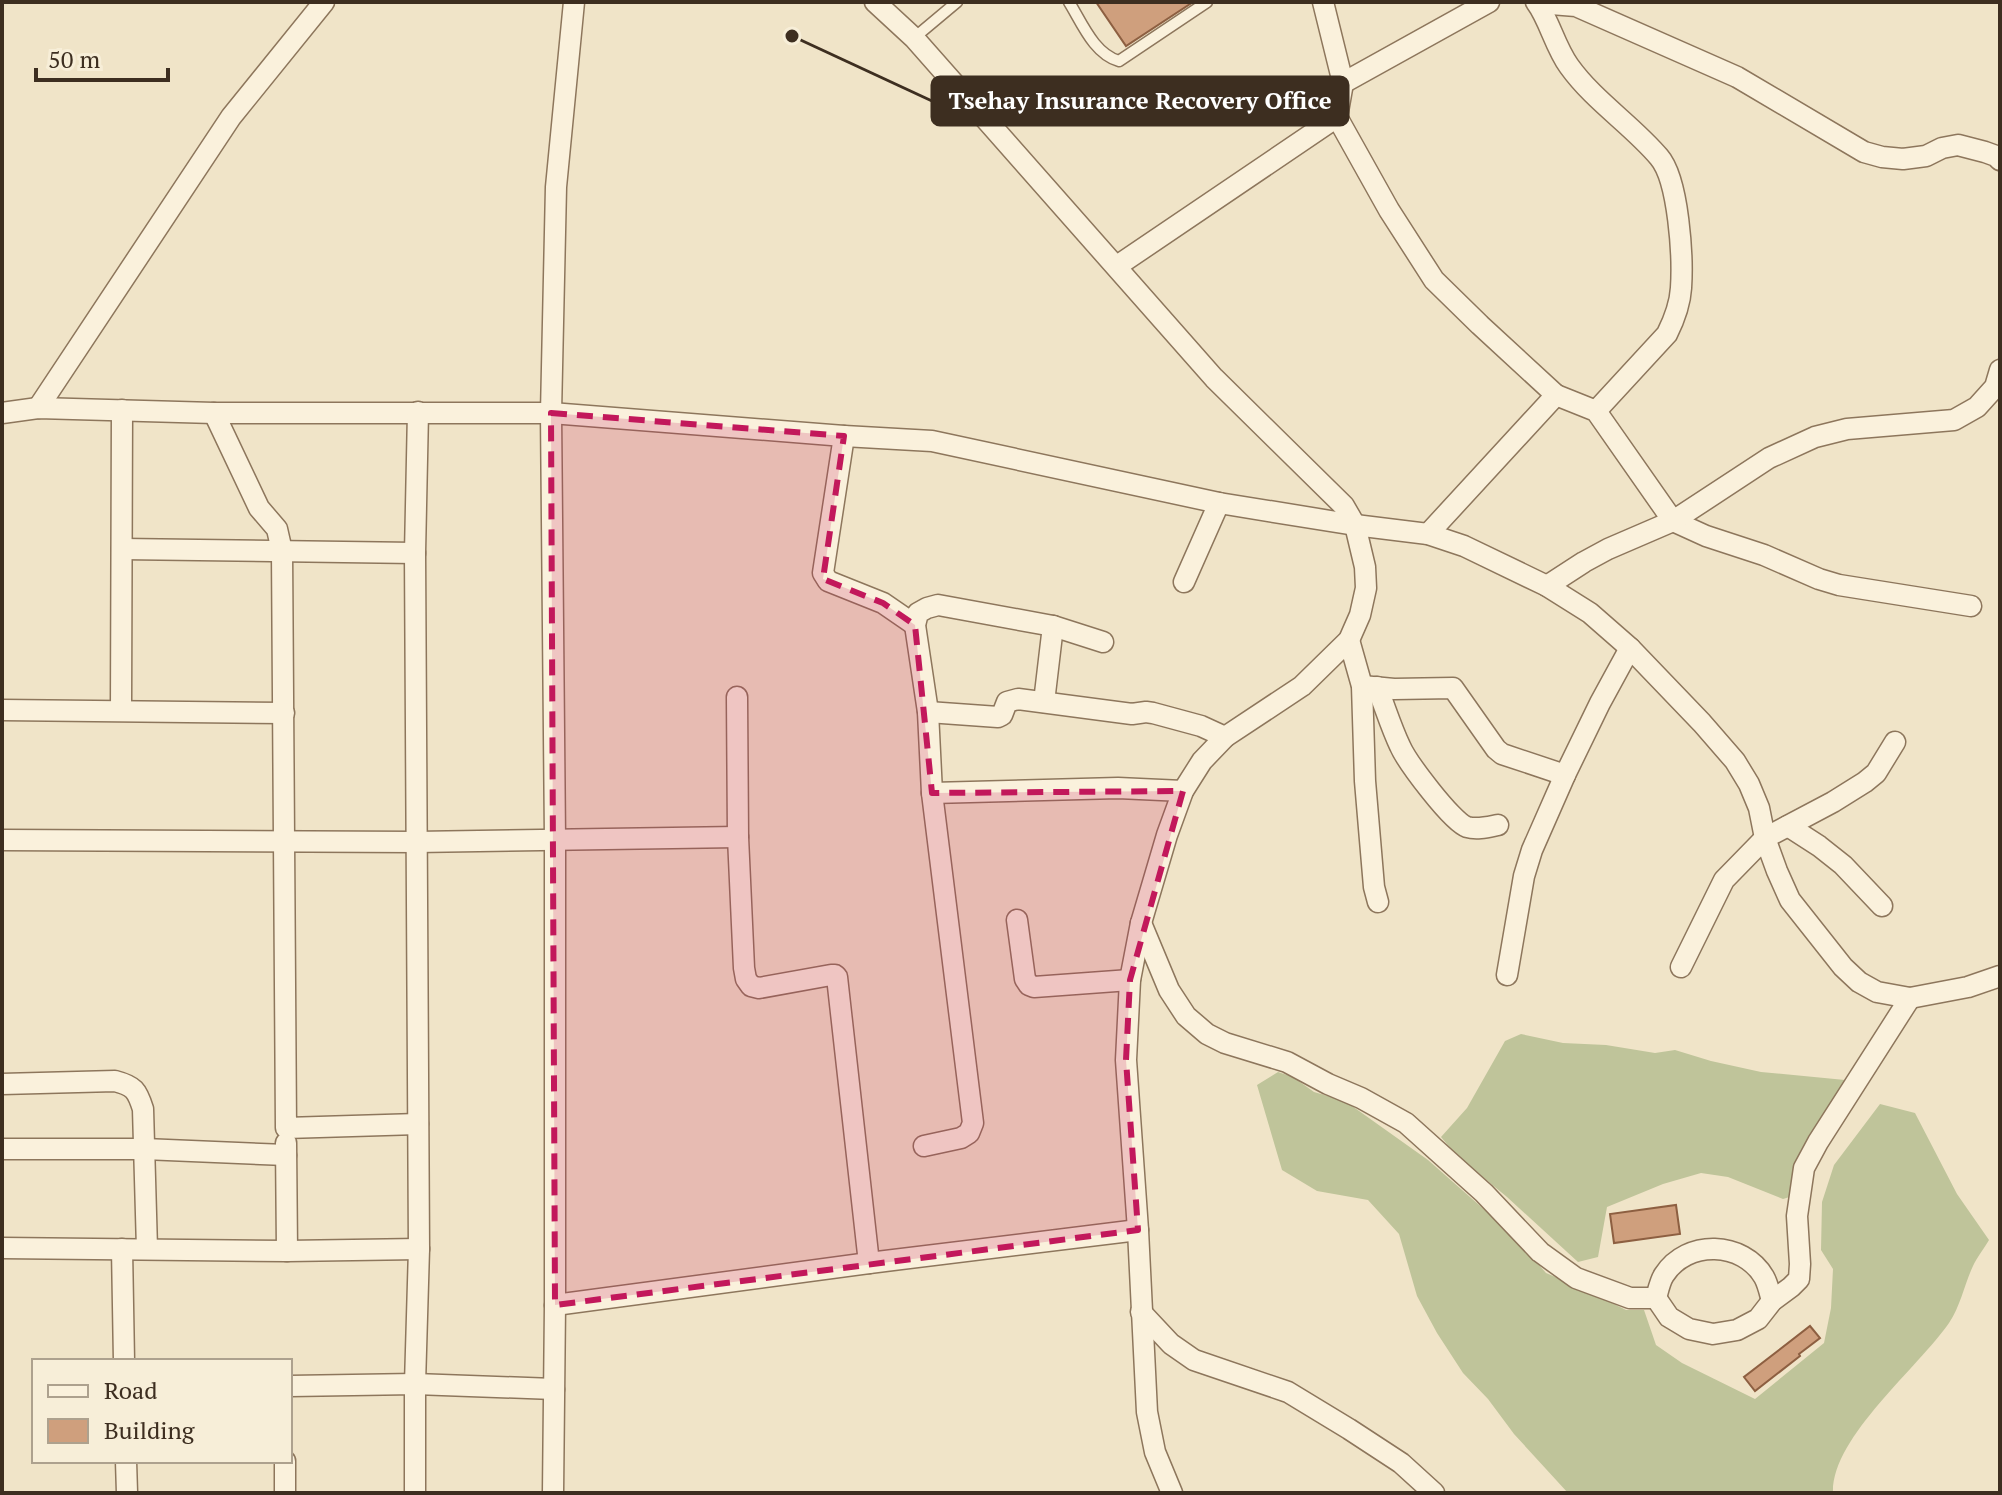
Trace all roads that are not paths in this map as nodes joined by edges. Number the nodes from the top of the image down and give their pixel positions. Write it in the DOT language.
graph roads {
  1 [pos="324,2"];
  2 [pos="574,2"];
  3 [pos="875,2"];
  4 [pos="957,2"];
  5 [pos="1069,2"];
  6 [pos="1207,2"];
  7 [pos="1323,2"];
  8 [pos="1489,2"];
  9 [pos="1537,2"];
  10 [pos="1577,4"];
  11 [pos="914,38"];
  12 [pos="1343,83"];
  13 [pos="1337,117"];
  14 [pos="1999,156"];
  15 [pos="1117,266"];
  16 [pos="2000,370"];
  17 [pos="1556,395"];
  18 [pos="38,408"];
  19 [pos="122,410"];
  20 [pos="1596,411"];
  21 [pos="418,412"];
  22 [pos="2,413"];
  23 [pos="214,413"];
  24 [pos="551,413"];
  25 [pos="844,436"];
  26 [pos="1219,503"];
  27 [pos="1673,521"];
  28 [pos="1355,525"];
  29 [pos="1428,534"];
  30 [pos="122,549"];
  31 [pos="282,551"];
  32 [pos="415,553"];
  33 [pos="1184,582"];
  34 [pos="1547,586"];
  35 [pos="1971,606"];
  36 [pos="915,625"];
  37 [pos="1053,626"];
  38 [pos="1349,640"];
  39 [pos="1103,642"];
  40 [pos="1630,648"];
  41 [pos="1370,686"];
  42 [pos="737,697"];
  43 [pos="1044,702"];
  44 [pos="2,710"];
  45 [pos="121,710"];
  46 [pos="928,712"];
  47 [pos="284,713"];
  48 [pos="1225,737"];
  49 [pos="1895,742"];
  50 [pos="1565,775"];
  51 [pos="1183,791"];
  52 [pos="932,793"];
  53 [pos="1498,825"];
  54 [pos="1788,826"];
  55 [pos="738,837"];
  56 [pos="1765,838"];
  57 [pos="2,840"];
  58 [pos="555,840"];
  59 [pos="284,842"];
  60 [pos="416,842"];
  61 [pos="1378,902"];
  62 [pos="1882,906"];
  63 [pos="1017,920"];
  64 [pos="1141,923"];
  65 [pos="1681,967"];
  66 [pos="1507,975"];
  67 [pos="2000,976"];
  68 [pos="1130,980"];
  69 [pos="1910,998"];
  70 [pos="2,1084"];
  71 [pos="418,1124"];
  72 [pos="286,1128"];
  73 [pos="924,1146"];
  74 [pos="2,1149"];
  75 [pos="144,1149"];
  76 [pos="286,1155"];
  77 [pos="1138,1230"];
  78 [pos="2,1248"];
  79 [pos="122,1249"];
  80 [pos="147,1249"];
  81 [pos="419,1249"];
  82 [pos="287,1251"];
  83 [pos="869,1263"];
  84 [pos="1656,1298"];
  85 [pos="1772,1301"];
  86 [pos="555,1305"];
  87 [pos="1141,1312"];
  88 [pos="124,1359"];
  89 [pos="415,1384"];
  90 [pos="292,1386"];
  91 [pos="554,1389"];
  92 [pos="126,1463"];
  93 [pos="285,1463"];
  94 [pos="127,1493"];
  95 [pos="285,1493"];
  96 [pos="415,1493"];
  97 [pos="553,1493"];
  98 [pos="1172,1493"];
  99 [pos="1434,1493"];
  1 -- 18 [label="street"];
  2 -- 24 [label="street"];
  3 -- 11 [label="street"];
  4 -- 11 [label="lane"];
  5 -- 6 [label="lane"];
  7 -- 12 [label="street"];
  8 -- 12 [label="street"];
  9 -- 10 [label="street"];
  9 -- 20 [label="street"];
  10 -- 14 [label="street"];
  11 -- 15 [label="street"];
  12 -- 13 [label="street"];
  13 -- 15 [label="street"];
  13 -- 17 [label="street"];
  15 -- 28 [label="street"];
  16 -- 27 [label="street"];
  17 -- 20 [label="street"];
  17 -- 29 [label="street"];
  18 -- 19 [label="street"];
  18 -- 22 [label="street"];
  19 -- 23 [label="street"];
  19 -- 30 [label="street"];
  20 -- 27 [label="street"];
  21 -- 23 [label="street"];
  21 -- 24 [label="street"];
  21 -- 32 [label="street"];
  23 -- 31 [label="street"];
  24 -- 25 [label="street"];
  24 -- 58 [label="street"];
  25 -- 26 [label="street"];
  25 -- 36 [label="street"];
  26 -- 28 [label="street"];
  26 -- 33 [label="street"];
  27 -- 34 [label="street"];
  27 -- 35 [label="street"];
  28 -- 29 [label="street"];
  28 -- 38 [label="street"];
  29 -- 34 [label="street"];
  30 -- 31 [label="street"];
  30 -- 45 [label="street"];
  31 -- 32 [label="street"];
  31 -- 47 [label="street"];
  32 -- 60 [label="street"];
  34 -- 40 [label="street"];
  36 -- 37 [label="street"];
  36 -- 46 [label="street"];
  37 -- 39 [label="street"];
  37 -- 43 [label="street"];
  38 -- 41 [label="street"];
  38 -- 48 [label="street"];
  40 -- 50 [label="street"];
  40 -- 56 [label="street"];
  41 -- 50 [label="street"];
  41 -- 53 [label="street"];
  41 -- 61 [label="street"];
  42 -- 55 [label="street"];
  43 -- 46 [label="street"];
  43 -- 48 [label="street"];
  44 -- 45 [label="street"];
  45 -- 47 [label="street"];
  46 -- 52 [label="street"];
  47 -- 59 [label="street"];
  48 -- 51 [label="street"];
  49 -- 54 [label="street"];
  50 -- 66 [label="street"];
  51 -- 52 [label="street"];
  51 -- 64 [label="street"];
  52 -- 73 [label="street"];
  54 -- 56 [label="street"];
  54 -- 62 [label="street"];
  55 -- 58 [label="street"];
  55 -- 83 [label="street"];
  56 -- 65 [label="street"];
  56 -- 69 [label="street"];
  57 -- 59 [label="street"];
  58 -- 60 [label="street"];
  58 -- 86 [label="street"];
  59 -- 60 [label="street"];
  59 -- 72 [label="street"];
  60 -- 71 [label="street"];
  63 -- 68 [label="street"];
  64 -- 68 [label="street"];
  64 -- 84 [label="street"];
  67 -- 69 [label="street"];
  68 -- 77 [label="street"];
  69 -- 85 [label="street"];
  70 -- 75 [label="street"];
  71 -- 72 [label="street"];
  71 -- 81 [label="street"];
  72 -- 76 [label="street"];
  74 -- 75 [label="street"];
  75 -- 76 [label="street"];
  75 -- 80 [label="street"];
  76 -- 82 [label="street"];
  77 -- 83 [label="street"];
  77 -- 87 [label="street"];
  78 -- 79 [label="street"];
  79 -- 80 [label="street"];
  79 -- 88 [label="street"];
  80 -- 82 [label="street"];
  81 -- 82 [label="street"];
  81 -- 89 [label="street"];
  83 -- 86 [label="street"];
  84 -- 85 [label="street"];
  84 -- 85 [label="street"];
  86 -- 91 [label="street"];
  87 -- 98 [label="street"];
  87 -- 99 [label="street"];
  89 -- 90 [label="street"];
  89 -- 91 [label="street"];
  89 -- 96 [label="street"];
  91 -- 97 [label="street"];
  92 -- 94 [label="street"];
  93 -- 95 [label="street"];
}
